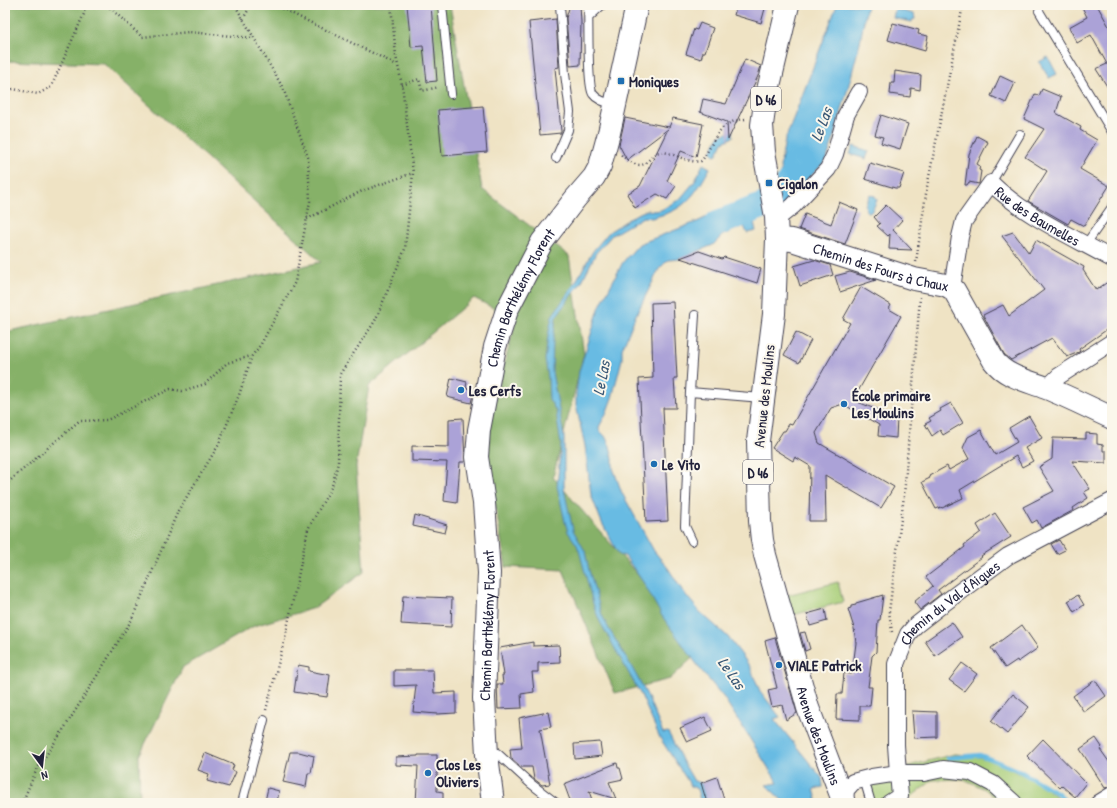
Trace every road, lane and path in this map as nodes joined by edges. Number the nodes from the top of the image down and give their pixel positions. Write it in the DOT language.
graph roads {
  1 [pos="88,5"];
  2 [pos="106,5"];
  3 [pos="235,5"];
  4 [pos="251,5"];
  5 [pos="275,5"];
  6 [pos="391,5"];
  7 [pos="442,5"];
  8 [pos="560,5"];
  9 [pos="588,5"];
  10 [pos="602,5"];
  11 [pos="637,5"];
  12 [pos="788,5"];
  13 [pos="963,5"];
  14 [pos="1039,11"];
  15 [pos="589,17"];
  16 [pos="243,19"];
  17 [pos="254,38"];
  18 [pos="398,65"];
  19 [pos="402,85"];
  20 [pos="441,87"];
  21 [pos="859,92"];
  22 [pos="5,93"];
  23 [pos="451,94"];
  24 [pos="616,105"];
  25 [pos="762,119"];
  26 [pos="1112,132"];
  27 [pos="1020,134"];
  28 [pos="608,140"];
  29 [pos="556,158"];
  30 [pos="413,173"];
  31 [pos="991,183"];
  32 [pos="774,206"];
  33 [pos="1112,207"];
  34 [pos="307,219"];
  35 [pos="777,238"];
  36 [pos="1086,244"];
  37 [pos="1112,259"];
  38 [pos="916,268"];
  39 [pos="952,288"];
  40 [pos="920,291"];
  41 [pos="695,315"];
  42 [pos="1112,342"];
  43 [pos="252,356"];
  44 [pos="1047,388"];
  45 [pos="690,392"];
  46 [pos="762,398"];
  47 [pos="1112,418"];
  48 [pos="5,485"];
  49 [pos="1112,501"];
  50 [pos="692,541"];
  51 [pos="896,664"];
  52 [pos="264,720"];
  53 [pos="817,729"];
  54 [pos="487,749"];
  55 [pos="898,773"];
  56 [pos="924,774"];
  57 [pos="852,795"];
  58 [pos="1112,795"];
  59 [pos="895,800"];
  60 [pos="22,803"];
  61 [pos="242,803"];
  62 [pos="492,803"];
  63 [pos="556,803"];
  64 [pos="871,803"];
  65 [pos="1014,803"];
  66 [pos="1099,803"];
  1 -- 22 [label="path"];
  2 -- 17 [label="path"];
  3 -- 16 [label="path"];
  4 -- 16 [label="path"];
  5 -- 18 [label="path"];
  6 -- 18 [label="path"];
  7 -- 23 [label="lane"];
  8 -- 29 [label="lane"];
  9 -- 15 [label="lane"];
  10 -- 15 [label="lane"];
  11 -- 24 [label="street, Chemin Barthélémy Florent"];
  12 -- 25 [label="street, Avenue des Moulins / D 46"];
  13 -- 38 [label="path"];
  14 -- 26 [label="lane"];
  15 -- 24 [label="lane"];
  16 -- 17 [label="path"];
  17 -- 34 [label="path"];
  18 -- 19 [label="path"];
  19 -- 20 [label="path"];
  19 -- 30 [label="path"];
  21 -- 32 [label="street"];
  24 -- 28 [label="street, Chemin Barthélémy Florent"];
  25 -- 28 [label="path"];
  25 -- 32 [label="street, Avenue des Moulins / D 46"];
  27 -- 31 [label="lane, Rue des Baumelles"];
  28 -- 54 [label="street, Chemin Barthélémy Florent"];
  30 -- 34 [label="path"];
  30 -- 52 [label="path"];
  31 -- 36 [label="street, Rue des Baumelles"];
  31 -- 39 [label="street, Rue des Baumelles"];
  32 -- 35 [label="street, Avenue des Moulins / D 46"];
  33 -- 36 [label="lane, Rue des Baumelles"];
  34 -- 43 [label="path"];
  35 -- 39 [label="street, Chemin des Fours à Chaux"];
  35 -- 46 [label="street, Avenue des Moulins / D 46"];
  36 -- 37 [label="street, Rue des Baumelles"];
  39 -- 44 [label="street, Chemin des Fours à Chaux"];
  40 -- 51 [label="path"];
  41 -- 45 [label="lane"];
  42 -- 44 [label="street"];
  43 -- 48 [label="path"];
  43 -- 60 [label="path"];
  44 -- 47 [label="street, Chemin des Fours à Chaux"];
  45 -- 46 [label="lane"];
  45 -- 50 [label="lane"];
  46 -- 53 [label="street, Avenue des Moulins / D 46"];
  49 -- 51 [label="street, Chemin du Val d'Aigues"];
  51 -- 55 [label="street, Chemin du Val d'Aigues"];
  52 -- 61 [label="lane"];
  53 -- 57 [label="street, Avenue des Moulins / D 46"];
  53 -- 57 [label="street, D 46"];
  54 -- 62 [label="street, Chemin Barthélémy Florent"];
  54 -- 63 [label="lane"];
  55 -- 56 [label="street"];
  55 -- 57 [label="street"];
  55 -- 59 [label="street, Chemin du Val d'Aigues"];
  56 -- 59 [label="street"];
  56 -- 65 [label="street"];
  57 -- 64 [label="lane"];
  58 -- 66 [label="street"];
}
